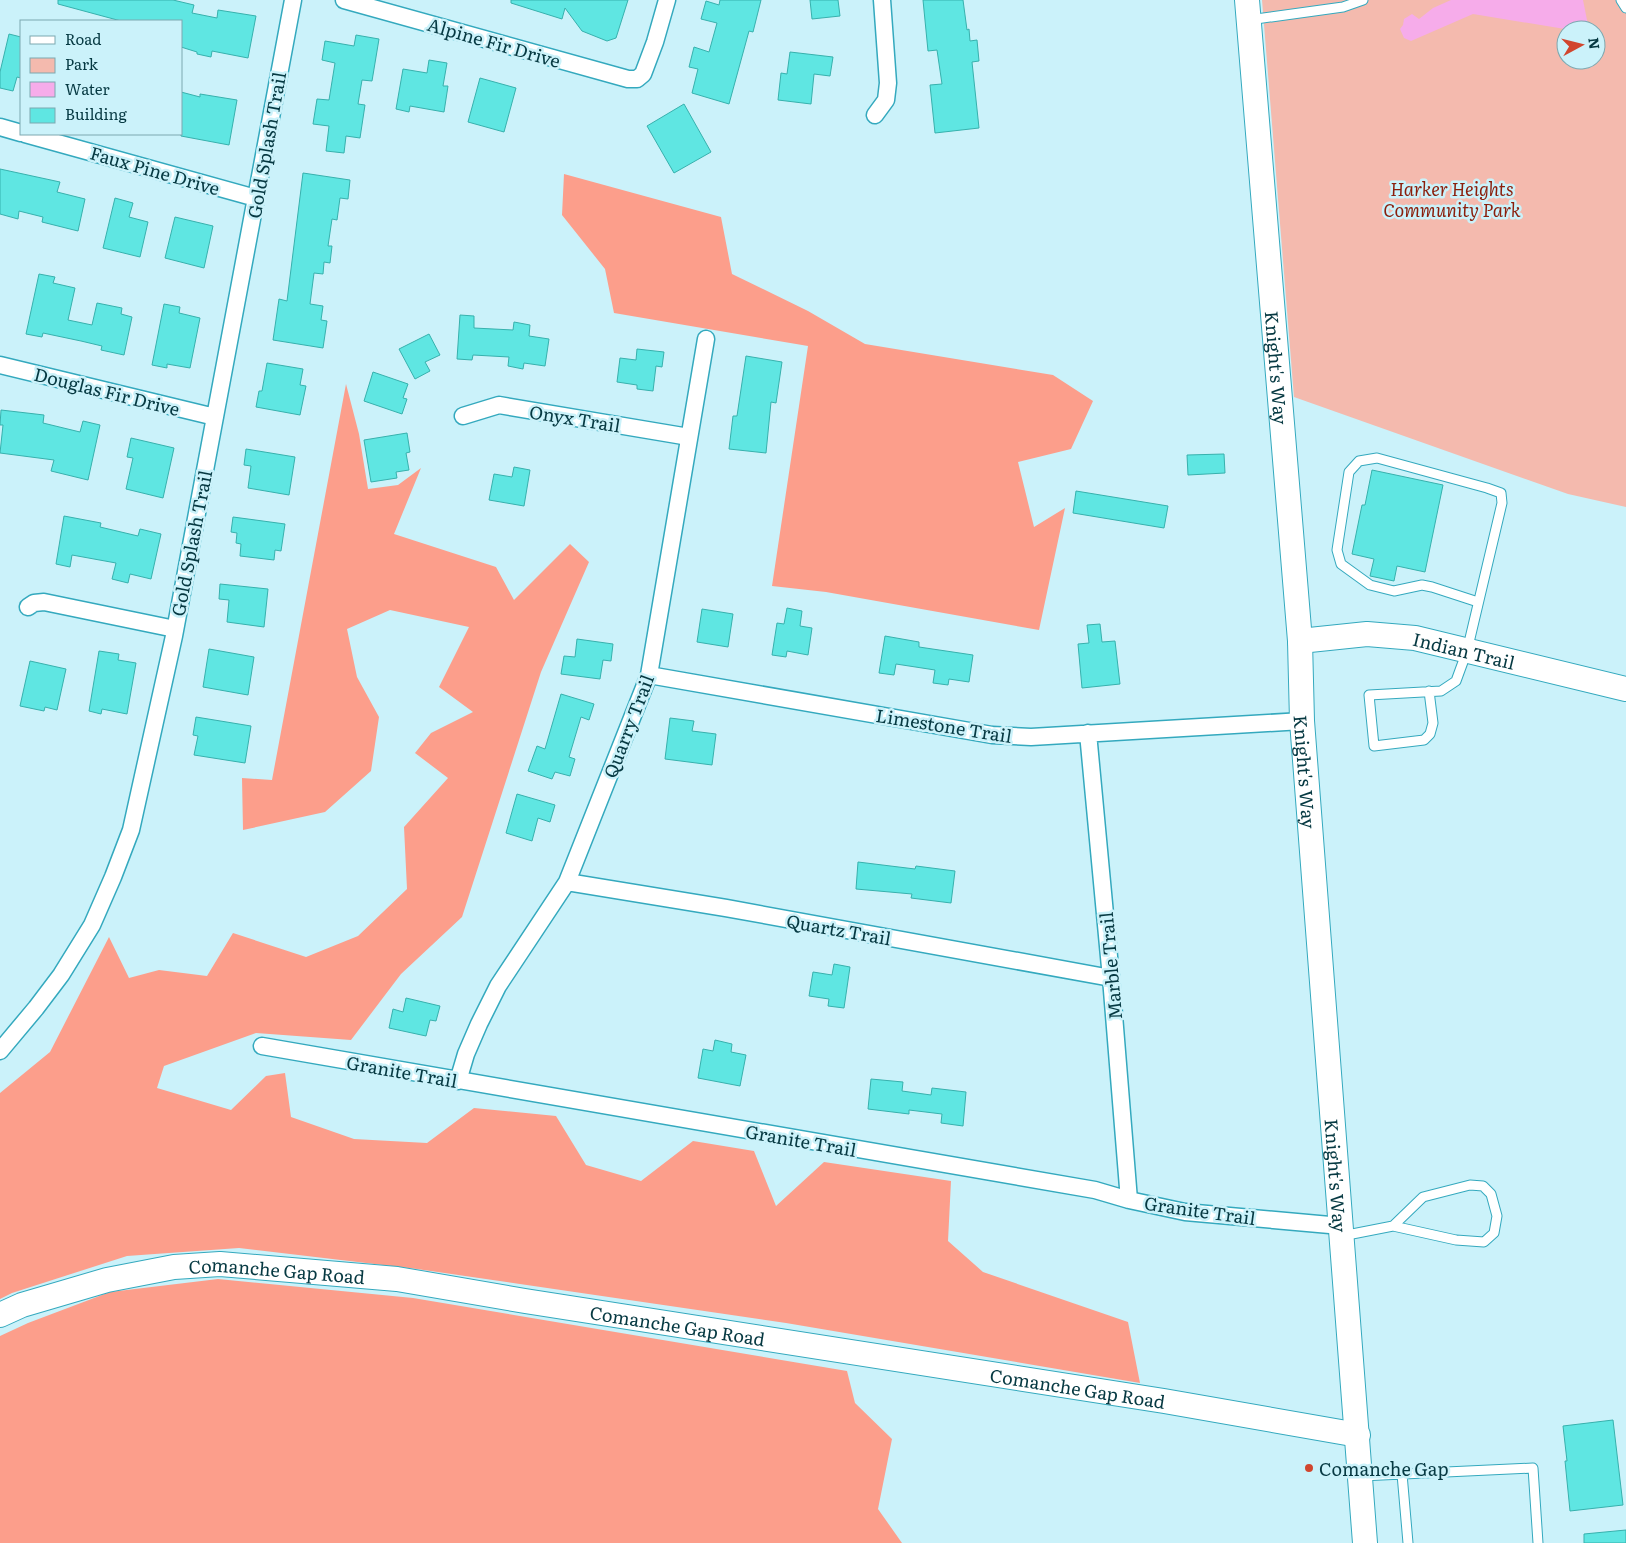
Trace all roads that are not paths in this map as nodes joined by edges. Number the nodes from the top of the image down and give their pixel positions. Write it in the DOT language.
graph roads {
  1 [pos="293,0"];
  2 [pos="344,0"];
  3 [pos="667,0"];
  4 [pos="882,0"];
  5 [pos="1363,0"];
  6 [pos="1621,0"];
  7 [pos="1626,8"];
  8 [pos="1248,10"];
  9 [pos="875,115"];
  10 [pos="0,127"];
  11 [pos="20,132"];
  12 [pos="30,135"];
  13 [pos="256,198"];
  14 [pos="706,339"];
  15 [pos="0,365"];
  16 [pos="463,416"];
  17 [pos="215,417"];
  18 [pos="688,437"];
  19 [pos="1478,602"];
  20 [pos="28,607"];
  21 [pos="175,629"];
  22 [pos="1300,641"];
  23 [pos="1467,651"];
  24 [pos="649,675"];
  25 [pos="1626,688"];
  26 [pos="1429,692"];
  27 [pos="1302,721"];
  28 [pos="1088,733"];
  29 [pos="567,882"];
  30 [pos="1111,978"];
  31 [pos="262,1046"];
  32 [pos="0,1051"];
  33 [pos="458,1081"];
  34 [pos="1129,1200"];
  35 [pos="1393,1226"];
  36 [pos="1341,1231"];
  37 [pos="0,1315"];
  38 [pos="1358,1434"];
  39 [pos="1402,1474"];
  40 [pos="1361,1476"];
  41 [pos="1365,1543"];
  42 [pos="1408,1543"];
  43 [pos="1538,1543"];
  1 -- 13 [label="street, Gold Splash Trail"];
  2 -- 3 [label="street, Alpine Fir Drive"];
  4 -- 9 [label="street"];
  5 -- 8 [label="lane"];
  6 -- 7 [label="lane"];
  8 -- 22 [label="street, Knight's Way"];
  10 -- 11 [label="street, Faux Pine Drive"];
  12 -- 13 [label="street, Faux Pine Drive"];
  13 -- 17 [label="street, Gold Splash Trail"];
  14 -- 18 [label="street, Quarry Trail"];
  15 -- 17 [label="street, Douglas Fir Drive"];
  16 -- 18 [label="street, Onyx Trail"];
  17 -- 21 [label="street, Gold Splash Trail"];
  18 -- 24 [label="street, Quarry Trail"];
  19 -- 19 [label="lane"];
  19 -- 23 [label="lane"];
  20 -- 21 [label="street"];
  21 -- 32 [label="street, Gold Splash Trail"];
  22 -- 23 [label="street, Indian Trail"];
  22 -- 27 [label="street, Knight's Way"];
  23 -- 25 [label="street, Indian Trail"];
  23 -- 26 [label="lane"];
  24 -- 28 [label="street, Limestone Trail"];
  24 -- 29 [label="street, Quarry Trail"];
  26 -- 26 [label="lane"];
  27 -- 28 [label="street, Limestone Trail"];
  27 -- 36 [label="street, Knight's Way"];
  28 -- 30 [label="street, Marble Trail"];
  29 -- 30 [label="street, Quartz Trail"];
  29 -- 33 [label="street, Quarry Trail"];
  30 -- 34 [label="street, Marble Trail"];
  31 -- 33 [label="street, Granite Trail"];
  33 -- 34 [label="street, Granite Trail"];
  34 -- 36 [label="street, Granite Trail"];
  35 -- 35 [label="lane"];
  35 -- 36 [label="lane"];
  36 -- 38 [label="street, Knight's Way"];
  37 -- 38 [label="street, Comanche Gap Road"];
  38 -- 40 [label="street, Knight's Way"];
  39 -- 40 [label="lane"];
  39 -- 42 [label="lane"];
  39 -- 43 [label="lane"];
  40 -- 41 [label="street, Knight's Way"];
}
